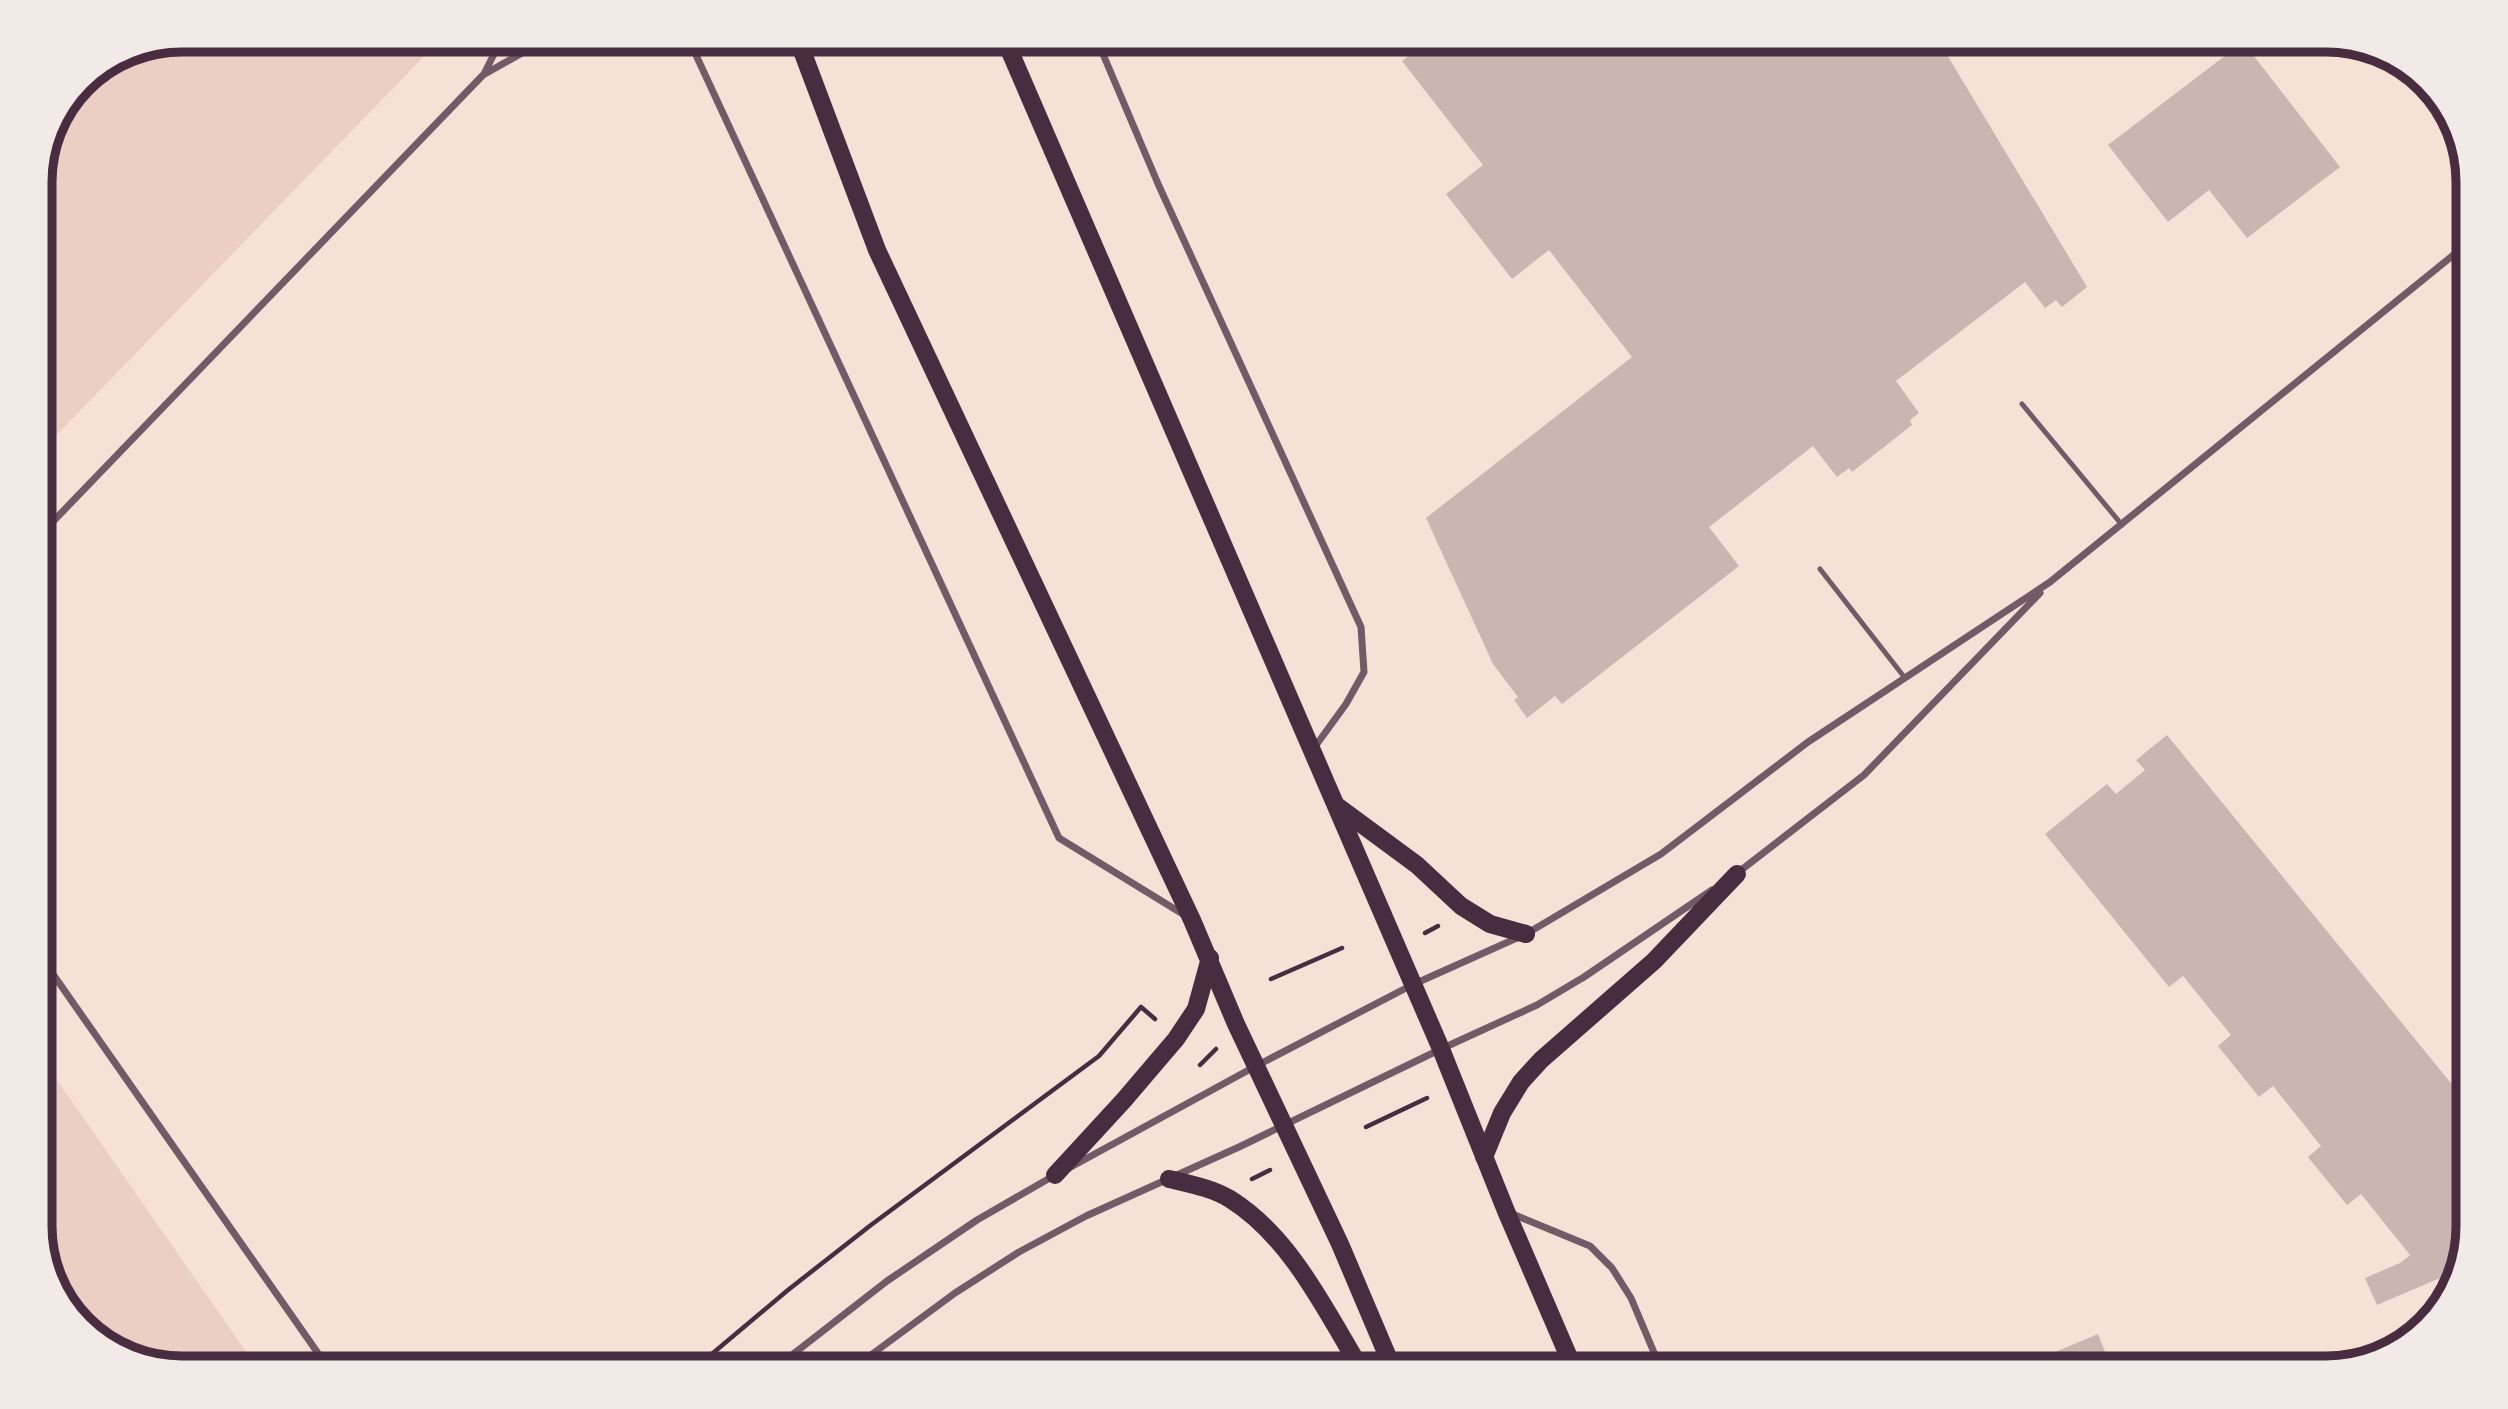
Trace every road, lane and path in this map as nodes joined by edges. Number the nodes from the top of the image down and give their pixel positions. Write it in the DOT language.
graph roads {
  1 [pos="495,52"];
  2 [pos="524,52"];
  3 [pos="695,52"];
  4 [pos="803,52"];
  5 [pos="1010,52"];
  6 [pos="1102,52"];
  7 [pos="483,75"];
  8 [pos="2455,254"];
  9 [pos="2022,404"];
  10 [pos="53,522"];
  11 [pos="2122,525"];
  12 [pos="1820,569"];
  13 [pos="2050,582"];
  14 [pos="1905,678"];
  15 [pos="1312,750"];
  16 [pos="1337,806"];
  17 [pos="1737,873"];
  18 [pos="1192,920"];
  19 [pos="1438,926"];
  20 [pos="1425,933"];
  21 [pos="1526,934"];
  22 [pos="1342,948"];
  23 [pos="1210,958"];
  24 [pos="53,974"];
  25 [pos="1271,979"];
  26 [pos="1412,985"];
  27 [pos="1157,1021"];
  28 [pos="1217,1049"];
  29 [pos="1441,1049"];
  30 [pos="1200,1065"];
  31 [pos="1256,1066"];
  32 [pos="1427,1098"];
  33 [pos="1285,1125"];
  34 [pos="1366,1127"];
  35 [pos="1484,1157"];
  36 [pos="1270,1170"];
  37 [pos="1055,1175"];
  38 [pos="1169,1179"];
  39 [pos="1246,1182"];
  40 [pos="1506,1211"];
  41 [pos="320,1356"];
  42 [pos="709,1356"];
  43 [pos="791,1356"];
  44 [pos="870,1356"];
  45 [pos="1353,1356"];
  46 [pos="1387,1356"];
  47 [pos="1568,1356"];
  48 [pos="1655,1356"];
  1 -- 7 [label="street"];
  2 -- 7 [label="street"];
  3 -- 18 [label="street"];
  4 -- 18 [label="main road"];
  5 -- 15 [label="main road"];
  6 -- 15 [label="street"];
  7 -- 10 [label="street"];
  8 -- 11 [label="street"];
  9 -- 11 [label="lane"];
  11 -- 13 [label="street"];
  12 -- 14 [label="lane"];
  13 -- 14 [label="street"];
  13 -- 17 [label="street"];
  14 -- 21 [label="street"];
  15 -- 16 [label="main road"];
  16 -- 21 [label="main road"];
  16 -- 26 [label="main road"];
  17 -- 29 [label="street"];
  17 -- 35 [label="main road"];
  18 -- 23 [label="main road"];
  19 -- 20 [label="path"];
  21 -- 26 [label="street"];
  22 -- 25 [label="path"];
  23 -- 31 [label="main road"];
  23 -- 37 [label="main road"];
  24 -- 41 [label="street"];
  26 -- 29 [label="main road"];
  26 -- 31 [label="street"];
  27 -- 42 [label="path"];
  28 -- 30 [label="path"];
  29 -- 33 [label="street"];
  29 -- 35 [label="main road"];
  31 -- 33 [label="main road"];
  31 -- 37 [label="street"];
  32 -- 34 [label="path"];
  33 -- 38 [label="street"];
  33 -- 46 [label="main road"];
  35 -- 40 [label="main road"];
  36 -- 39 [label="path"];
  37 -- 43 [label="street"];
  38 -- 44 [label="street"];
  38 -- 45 [label="main road"];
  40 -- 47 [label="main road"];
  40 -- 48 [label="street"];
}
